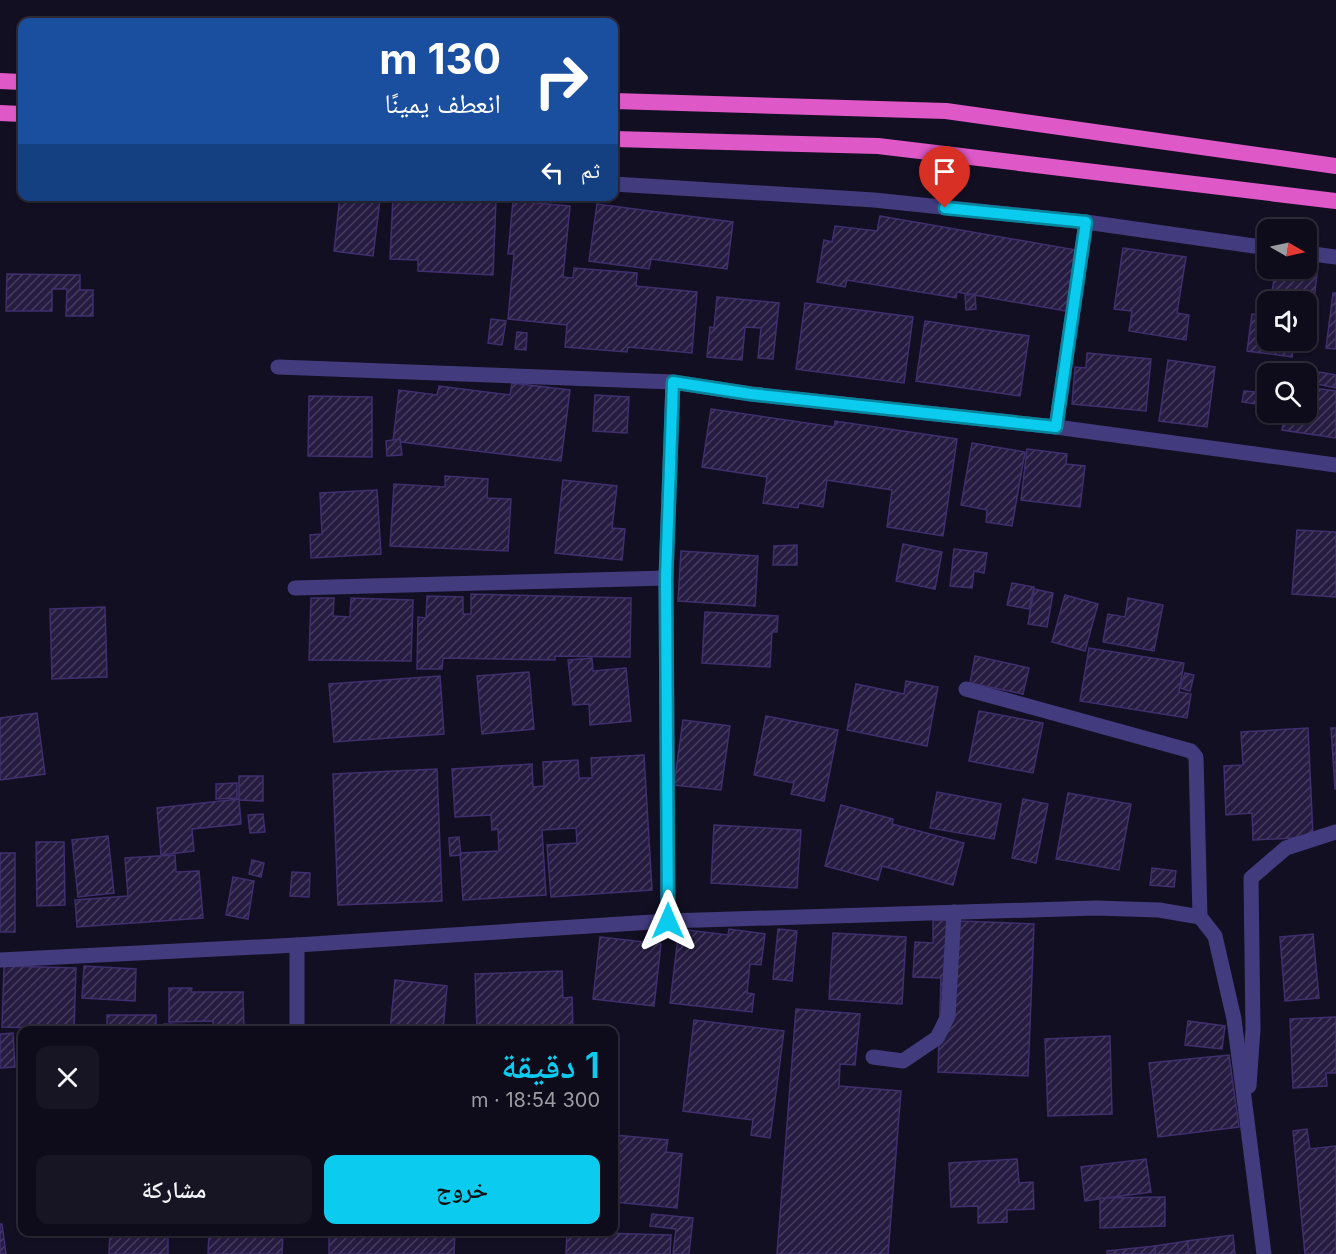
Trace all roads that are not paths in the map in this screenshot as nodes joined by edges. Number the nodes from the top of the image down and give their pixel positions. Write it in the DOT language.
graph roads {
  1 [pos="0,81"];
  2 [pos="18,82"];
  3 [pos="618,101"];
  4 [pos="0,113"];
  5 [pos="18,114"];
  6 [pos="618,139"];
  7 [pos="1336,166"];
  8 [pos="618,184"];
  9 [pos="1336,201"];
  10 [pos="1086,222"];
  11 [pos="1257,246"];
  12 [pos="1317,254"];
  13 [pos="1336,257"];
  14 [pos="278,368"];
  15 [pos="673,382"];
  16 [pos="1056,427"];
  17 [pos="1336,465"];
  18 [pos="666,578"];
  19 [pos="295,588"];
  20 [pos="966,689"];
  21 [pos="1336,832"];
  22 [pos="954,912"];
  23 [pos="1200,917"];
  24 [pos="668,921"];
  25 [pos="297,945"];
  26 [pos="0,960"];
  27 [pos="297,1026"];
  28 [pos="873,1057"];
  29 [pos="1247,1120"];
  30 [pos="1264,1254"];
  1 -- 2 [label="highway"];
  3 -- 7 [label="highway"];
  4 -- 5 [label="highway"];
  6 -- 9 [label="highway"];
  8 -- 10 [label="street"];
  10 -- 11 [label="street"];
  10 -- 16 [label="street"];
  12 -- 13 [label="street"];
  14 -- 15 [label="street"];
  15 -- 16 [label="street"];
  15 -- 18 [label="street"];
  16 -- 17 [label="street"];
  18 -- 19 [label="street"];
  18 -- 24 [label="street"];
  20 -- 23 [label="street"];
  21 -- 29 [label="street"];
  22 -- 23 [label="street"];
  22 -- 24 [label="street"];
  22 -- 28 [label="street"];
  23 -- 29 [label="street"];
  24 -- 25 [label="street"];
  25 -- 26 [label="street"];
  25 -- 27 [label="street"];
  29 -- 30 [label="street"];
}
